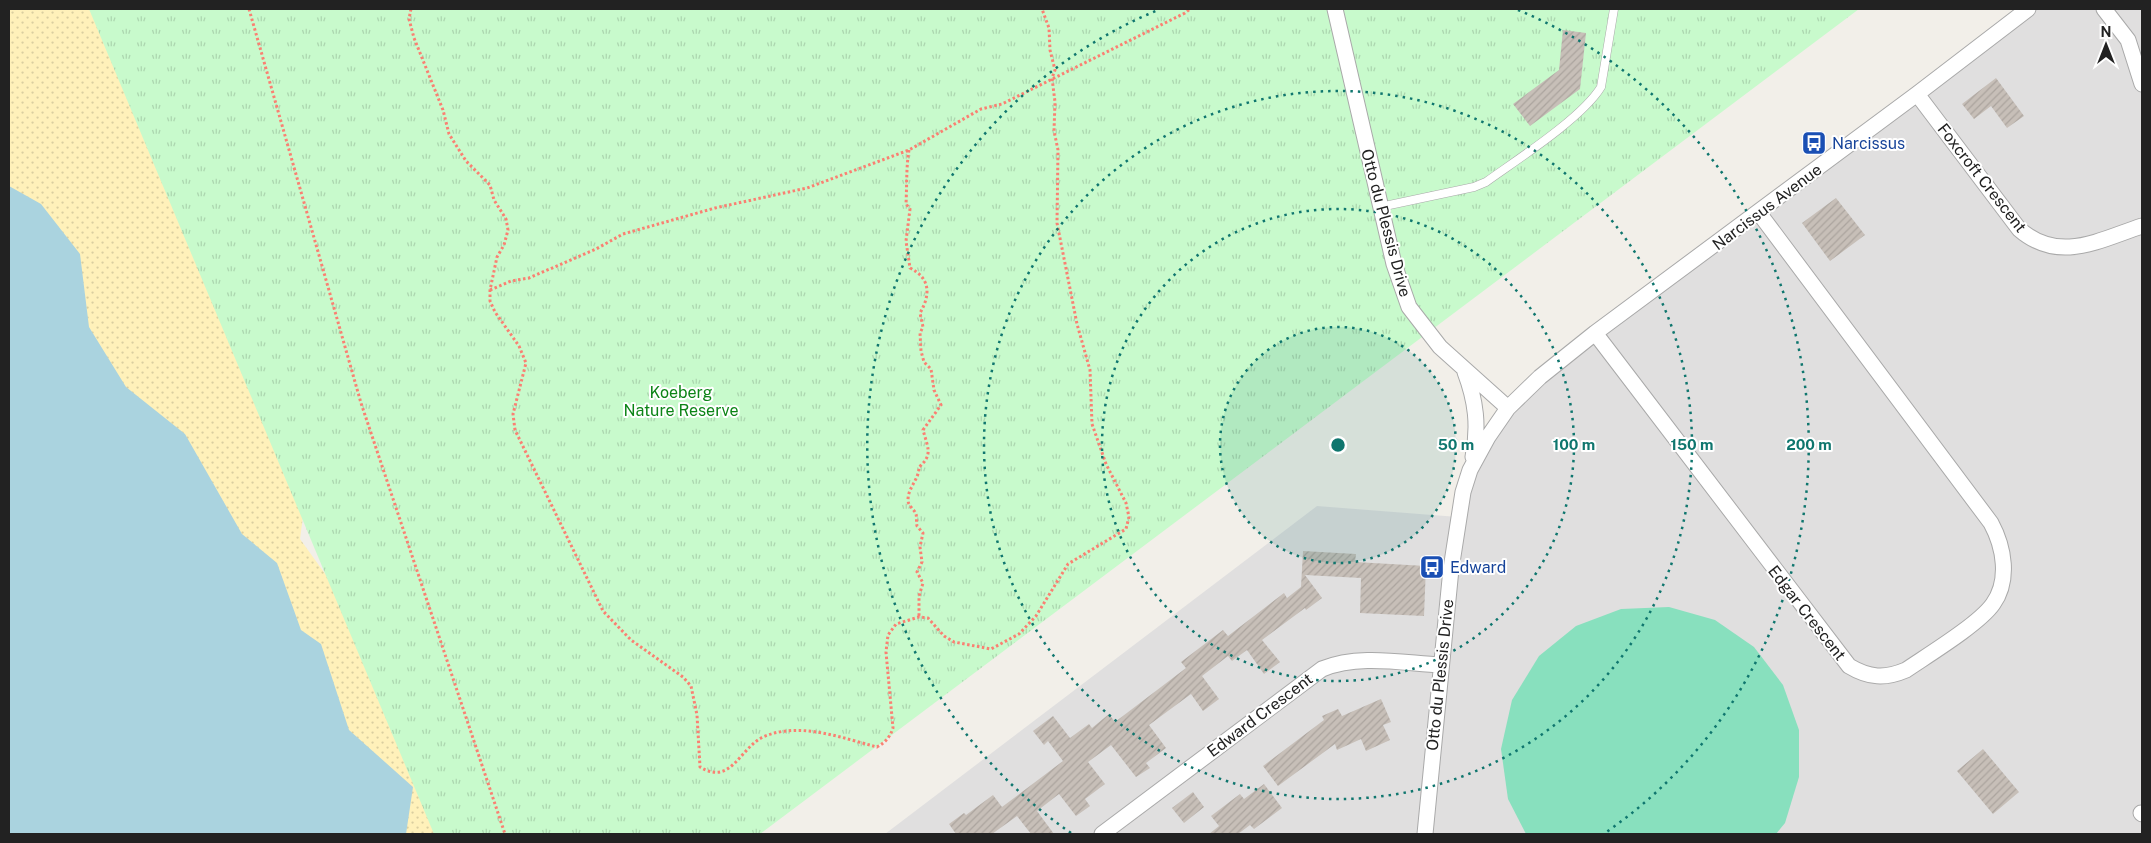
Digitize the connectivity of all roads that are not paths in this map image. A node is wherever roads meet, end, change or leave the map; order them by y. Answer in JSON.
{"nodes":[{"id":1,"x":1335,"y":9,"type":"edge"},
{"id":2,"x":1614,"y":9,"type":"edge"},
{"id":3,"x":2028,"y":9,"type":"edge"},
{"id":4,"x":2104,"y":9,"type":"edge"},
{"id":5,"x":2142,"y":84,"type":"edge"},
{"id":6,"x":1917,"y":94,"type":"junction"},
{"id":7,"x":1380,"y":207,"type":"junction"},
{"id":8,"x":1759,"y":213,"type":"junction"},
{"id":9,"x":2142,"y":226,"type":"edge"},
{"id":10,"x":1595,"y":333,"type":"junction"},
{"id":11,"x":1465,"y":371,"type":"junction"},
{"id":12,"x":1508,"y":408,"type":"junction"},
{"id":13,"x":1470,"y":470,"type":"junction"},
{"id":14,"x":1441,"y":665,"type":"junction"},
{"id":15,"x":1102,"y":834,"type":"edge"},
{"id":16,"x":1425,"y":834,"type":"edge"}],
"edges":[{"from":1,"to":7,"type":"street","name":"Otto du Plessis Drive"},
{"from":2,"to":7,"type":"lane"},
{"from":3,"to":6,"type":"street","name":"Narcissus Avenue"},
{"from":4,"to":5,"type":"street"},
{"from":6,"to":8,"type":"street","name":"Narcissus Avenue"},
{"from":6,"to":9,"type":"street","name":"Foxcroft Crescent"},
{"from":7,"to":11,"type":"street","name":"Otto du Plessis Drive"},
{"from":8,"to":10,"type":"street","name":"Narcissus Avenue"},
{"from":8,"to":10,"type":"street","name":"Edgar Crescent"},
{"from":10,"to":12,"type":"street","name":"Narcissus Avenue"},
{"from":11,"to":12,"type":"street","name":"Otto du Plessis Drive"},
{"from":11,"to":13,"type":"street"},
{"from":12,"to":13,"type":"street","name":"Otto du Plessis Drive"},
{"from":13,"to":14,"type":"street","name":"Otto du Plessis Drive"},
{"from":14,"to":15,"type":"street","name":"Edward Crescent"},
{"from":14,"to":16,"type":"street","name":"Otto du Plessis Drive"}]}
